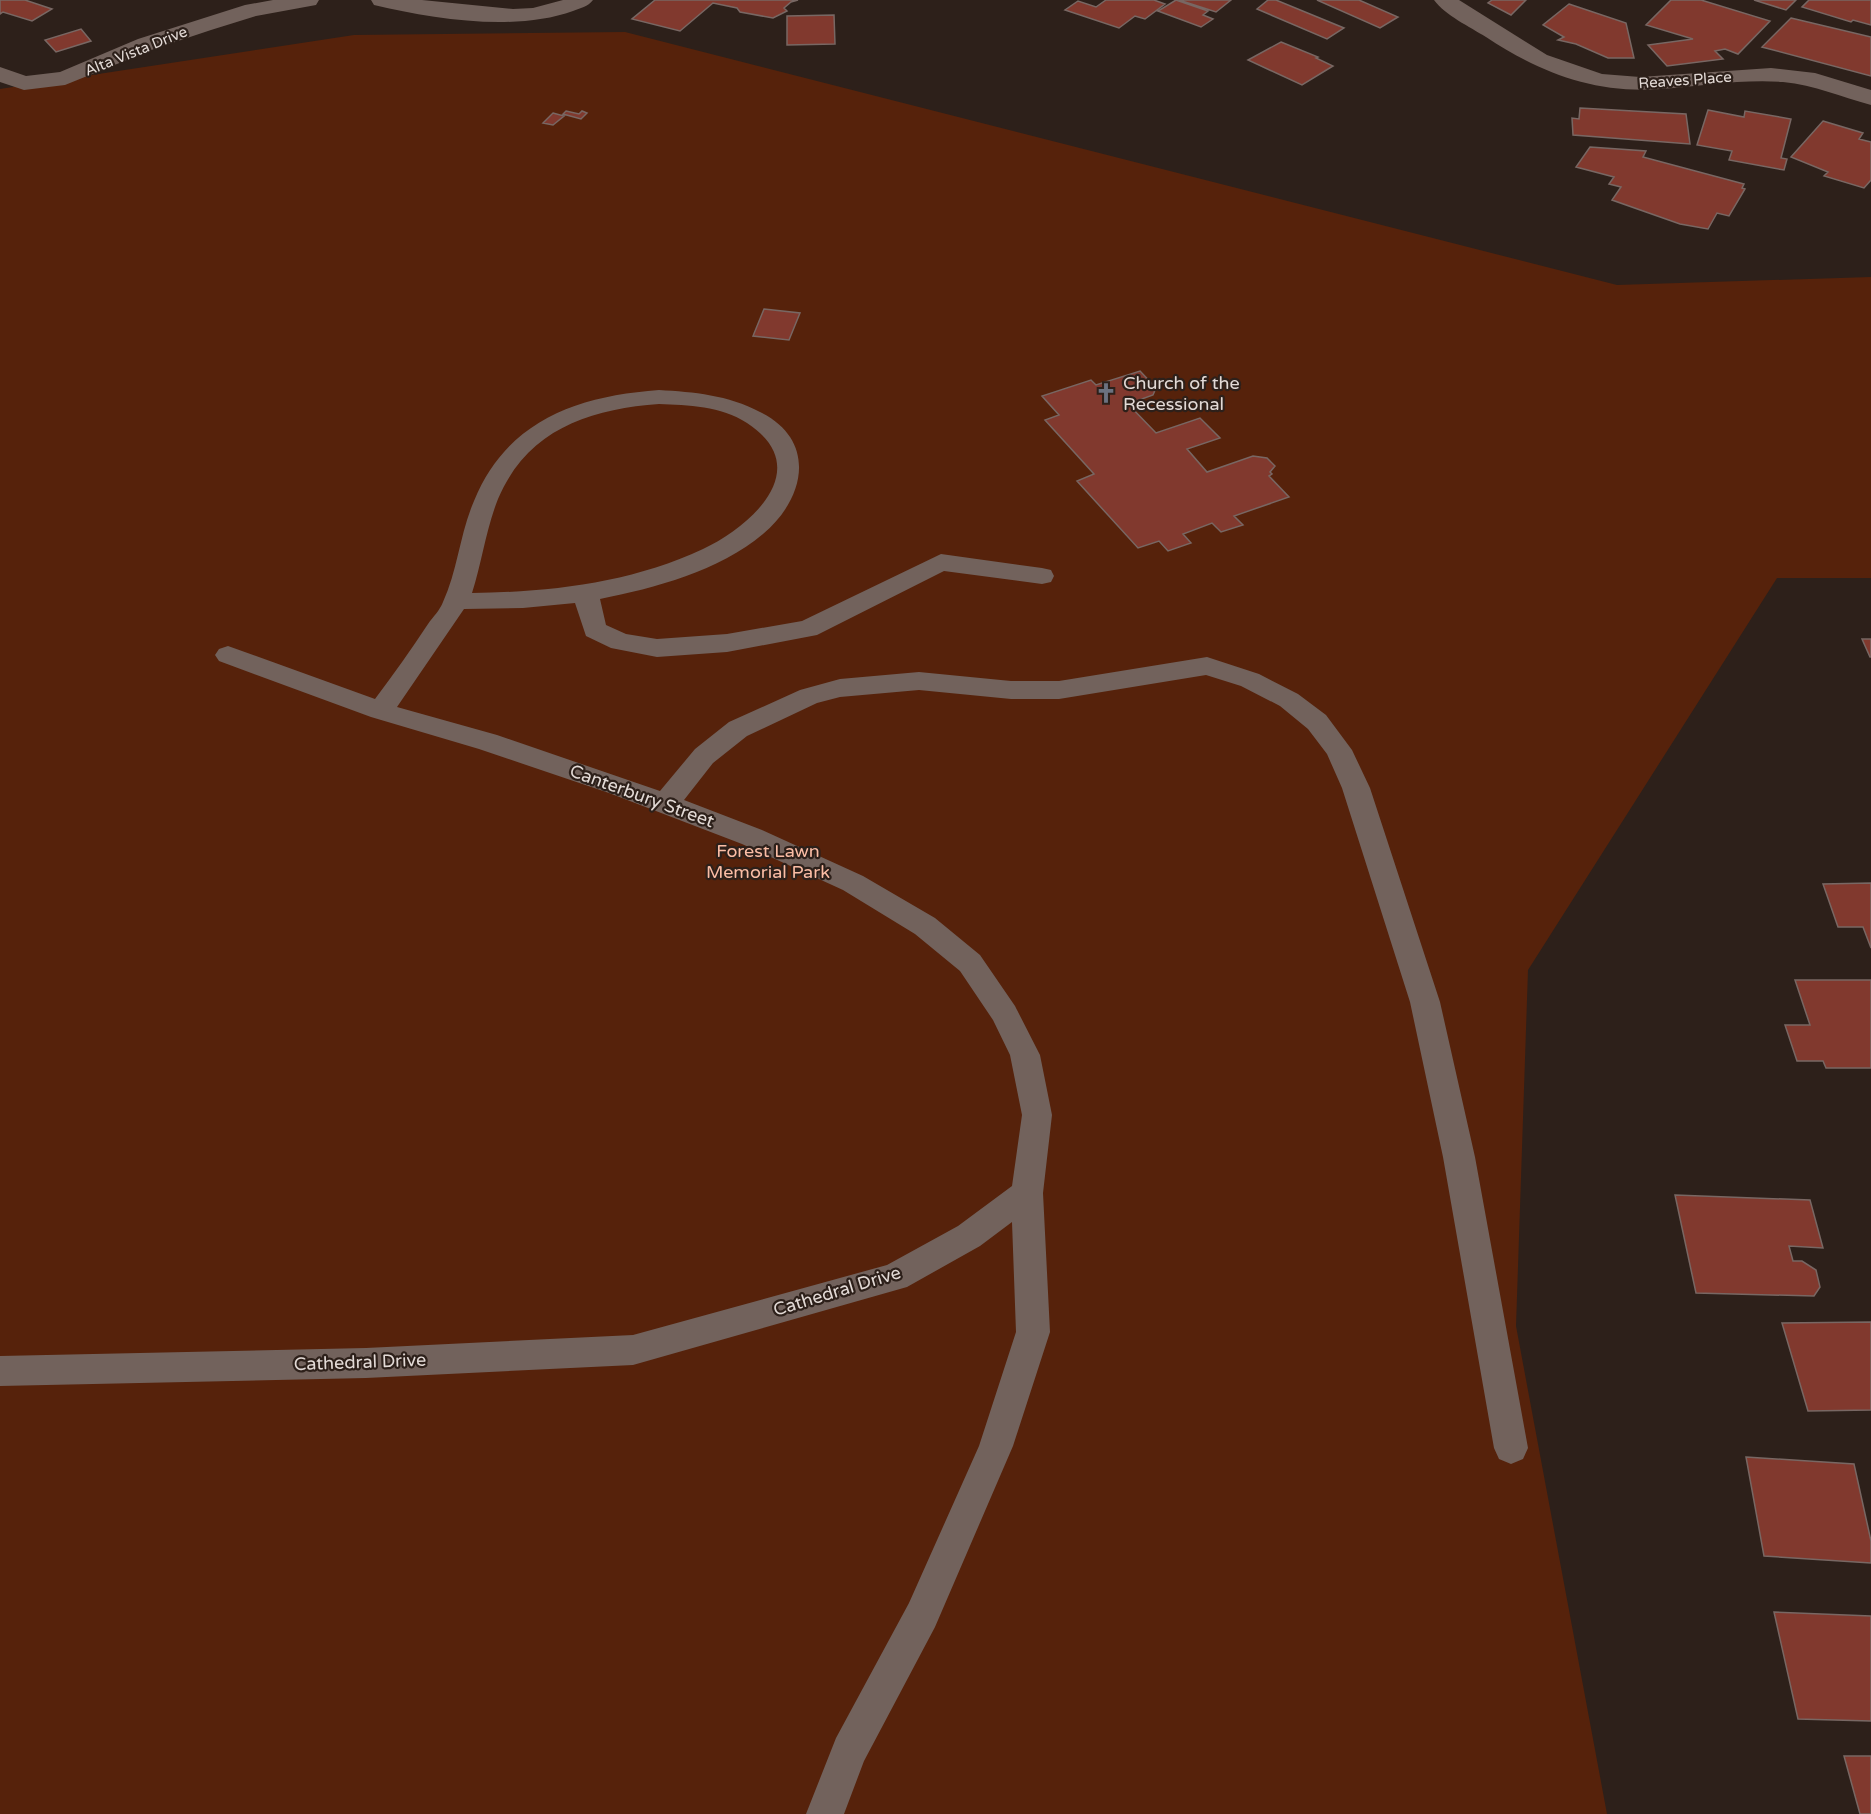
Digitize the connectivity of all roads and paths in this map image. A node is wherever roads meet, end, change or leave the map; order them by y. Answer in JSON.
{"nodes":[{"id":1,"x":308,"y":0,"type":"edge"},
{"id":2,"x":382,"y":0,"type":"edge"},
{"id":3,"x":582,"y":0,"type":"edge"},
{"id":4,"x":1445,"y":0,"type":"edge"},
{"id":5,"x":0,"y":74,"type":"edge"},
{"id":6,"x":1871,"y":98,"type":"edge"},
{"id":7,"x":1042,"y":576,"type":"dead end"},
{"id":8,"x":586,"y":595,"type":"junction"},
{"id":9,"x":457,"y":601,"type":"junction"},
{"id":10,"x":228,"y":656,"type":"dead end"},
{"id":11,"x":380,"y":711,"type":"junction"},
{"id":12,"x":666,"y":804,"type":"junction"},
{"id":13,"x":1027,"y":1193,"type":"junction"},
{"id":14,"x":0,"y":1371,"type":"edge"},
{"id":15,"x":1511,"y":1448,"type":"dead end"},
{"id":16,"x":825,"y":1814,"type":"edge"}],
"edges":[{"from":1,"to":5,"type":"street","name":"Alta Vista Drive"},
{"from":2,"to":3,"type":"street"},
{"from":4,"to":6,"type":"street","name":"Reaves Place"},
{"from":7,"to":8,"type":"lane"},
{"from":8,"to":9,"type":"lane"},
{"from":8,"to":9,"type":"lane"},
{"from":9,"to":11,"type":"lane"},
{"from":10,"to":11,"type":"lane","name":"Canterbury Street"},
{"from":11,"to":12,"type":"lane","name":"Canterbury Street"},
{"from":12,"to":13,"type":"lane","name":"Canterbury Street"},
{"from":12,"to":15,"type":"lane"},
{"from":13,"to":14,"type":"lane","name":"Cathedral Drive"},
{"from":13,"to":16,"type":"lane"}]}
